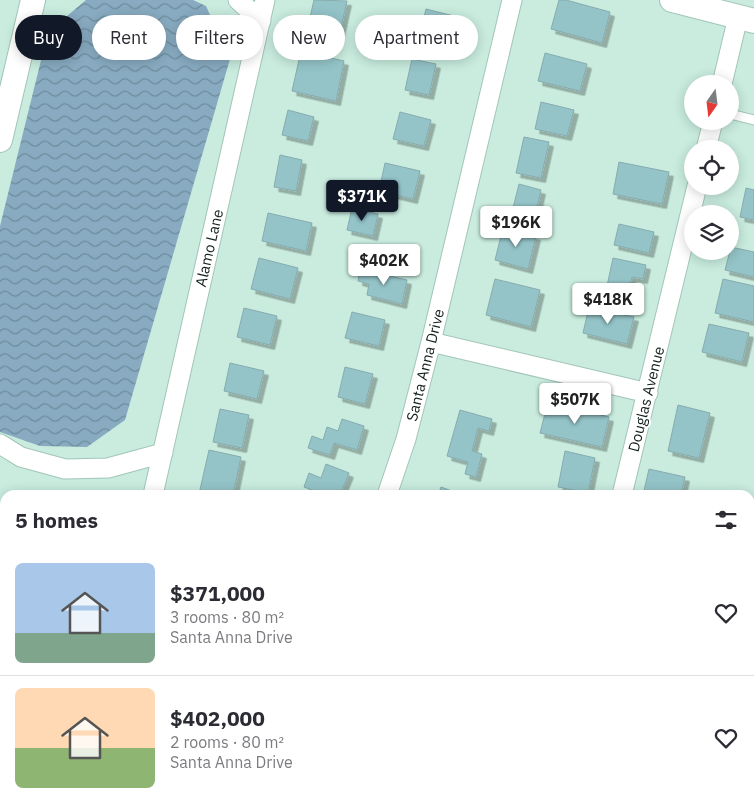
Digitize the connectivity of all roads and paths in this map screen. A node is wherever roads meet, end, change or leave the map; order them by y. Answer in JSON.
{"nodes":[{"id":1,"x":33,"y":0,"type":"edge"},
{"id":2,"x":238,"y":0,"type":"edge"},
{"id":3,"x":265,"y":0,"type":"edge"},
{"id":4,"x":512,"y":0,"type":"edge"},
{"id":5,"x":672,"y":0,"type":"edge"},
{"id":6,"x":254,"y":15,"type":"edge"},
{"id":7,"x":261,"y":15,"type":"edge"},
{"id":8,"x":742,"y":15,"type":"edge"},
{"id":9,"x":251,"y":60,"type":"edge"},
{"id":10,"x":725,"y":75,"type":"edge"},
{"id":11,"x":739,"y":116,"type":"edge"},
{"id":12,"x":754,"y":120,"type":"edge"},
{"id":13,"x":0,"y":140,"type":"edge"},
{"id":14,"x":695,"y":195,"type":"edge"},
{"id":15,"x":431,"y":342,"type":"junction"},
{"id":16,"x":648,"y":393,"type":"junction"},
{"id":17,"x":0,"y":444,"type":"edge"},
{"id":18,"x":163,"y":453,"type":"junction"},
{"id":19,"x":154,"y":490,"type":"edge"},
{"id":20,"x":389,"y":490,"type":"edge"},
{"id":21,"x":623,"y":490,"type":"edge"}],
"edges":[{"from":1,"to":13,"type":"street"},
{"from":2,"to":6,"type":"street"},
{"from":3,"to":7,"type":"street","name":"Alamo Lane"},
{"from":4,"to":15,"type":"street","name":"Santa Anna Drive"},
{"from":5,"to":8,"type":"street"},
{"from":8,"to":10,"type":"street"},
{"from":9,"to":18,"type":"street","name":"Alamo Lane"},
{"from":11,"to":12,"type":"lane"},
{"from":14,"to":16,"type":"street","name":"Douglas Avenue"},
{"from":15,"to":16,"type":"street"},
{"from":15,"to":20,"type":"street","name":"Santa Anna Drive"},
{"from":16,"to":21,"type":"street","name":"Douglas Avenue"},
{"from":17,"to":18,"type":"street"},
{"from":18,"to":19,"type":"street","name":"Alamo Lane"}]}
